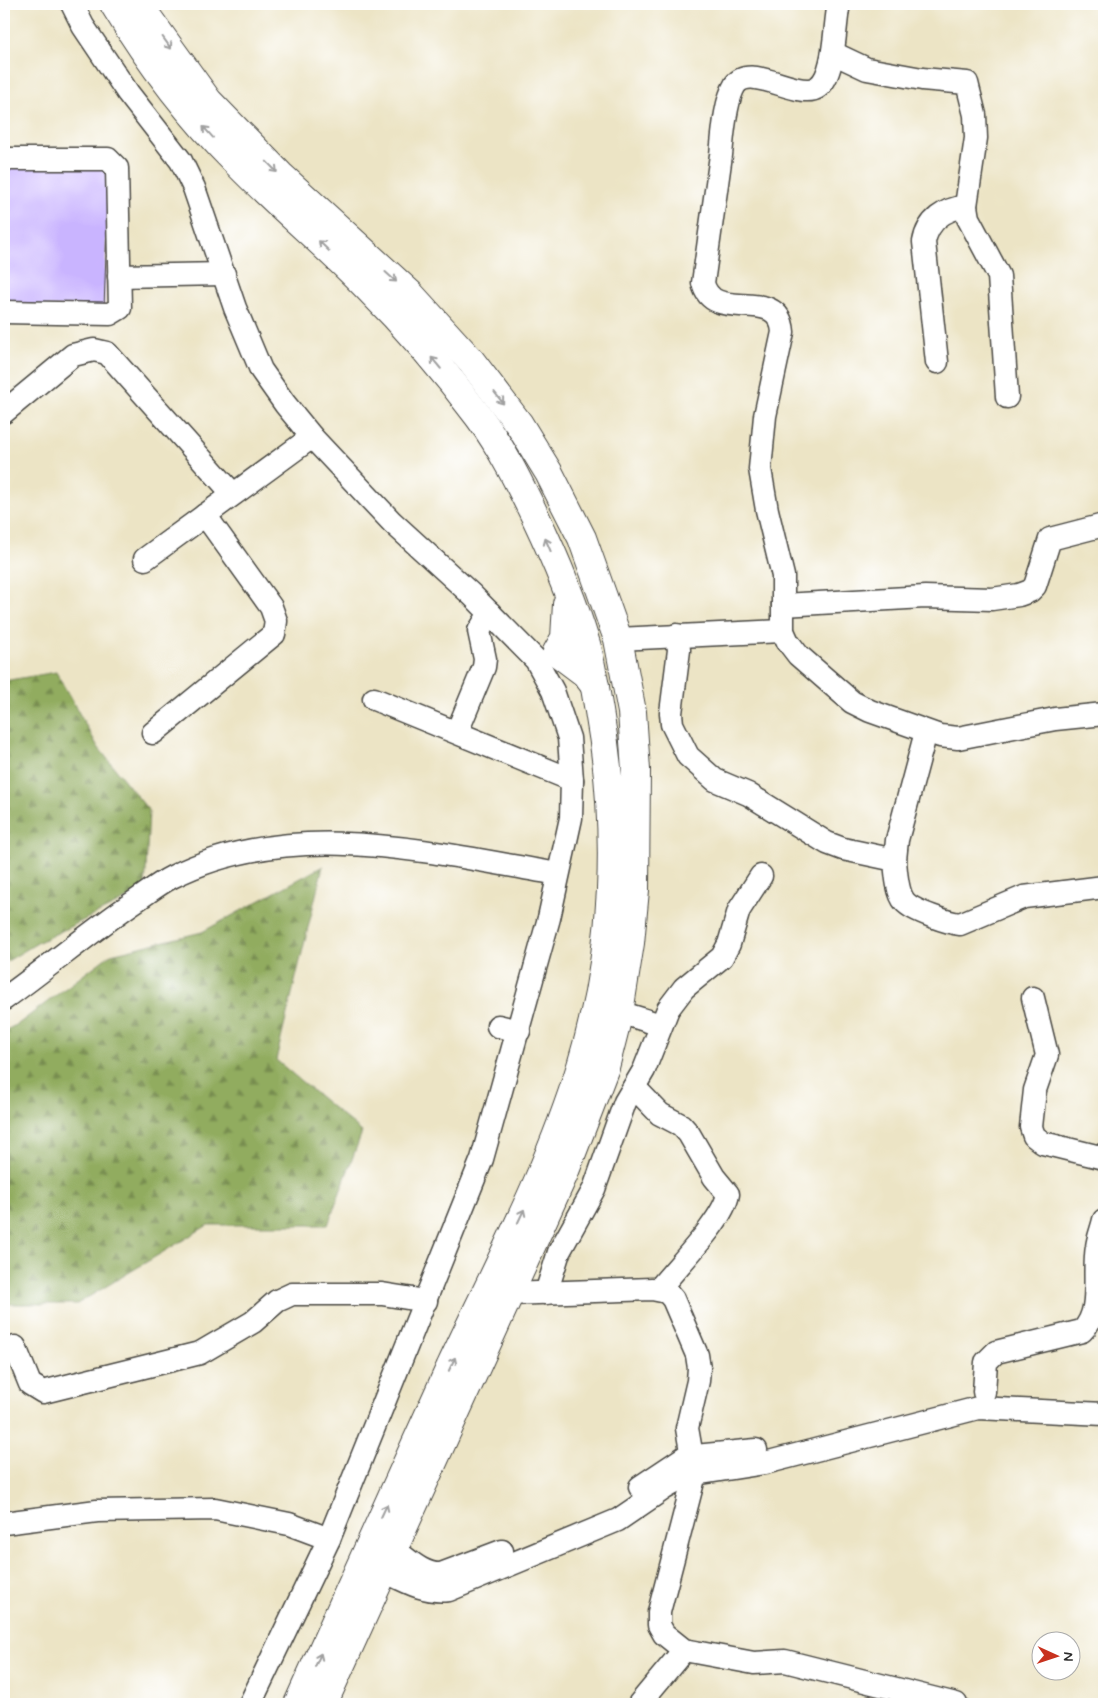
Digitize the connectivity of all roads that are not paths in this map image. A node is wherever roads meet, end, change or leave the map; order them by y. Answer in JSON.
{"nodes":[{"id":1,"x":72,"y":4,"type":"edge"},
{"id":2,"x":114,"y":4,"type":"edge"},
{"id":3,"x":138,"y":4,"type":"edge"},
{"id":4,"x":839,"y":4,"type":"edge"},
{"id":5,"x":833,"y":52,"type":"junction"},
{"id":6,"x":4,"y":159,"type":"edge"},
{"id":7,"x":966,"y":206,"type":"junction"},
{"id":8,"x":224,"y":274,"type":"junction"},
{"id":9,"x":119,"y":276,"type":"junction"},
{"id":10,"x":4,"y":312,"type":"edge"},
{"id":11,"x":937,"y":362,"type":"dead end"},
{"id":12,"x":1007,"y":396,"type":"dead end"},
{"id":13,"x":4,"y":412,"type":"edge"},
{"id":14,"x":312,"y":436,"type":"junction"},
{"id":15,"x":233,"y":494,"type":"junction"},
{"id":16,"x":205,"y":515,"type":"junction"},
{"id":17,"x":1104,"y":525,"type":"edge"},
{"id":18,"x":145,"y":559,"type":"dead end"},
{"id":19,"x":594,"y":569,"type":"junction"},
{"id":20,"x":567,"y":590,"type":"junction"},
{"id":21,"x":783,"y":605,"type":"junction"},
{"id":22,"x":490,"y":614,"type":"junction"},
{"id":23,"x":783,"y":631,"type":"junction"},
{"id":24,"x":668,"y":635,"type":"junction"},
{"id":25,"x":618,"y":639,"type":"junction"},
{"id":26,"x":585,"y":642,"type":"junction"},
{"id":27,"x":547,"y":656,"type":"junction"},
{"id":28,"x":595,"y":686,"type":"junction"},
{"id":29,"x":374,"y":699,"type":"dead end"},
{"id":30,"x":1104,"y":714,"type":"edge"},
{"id":31,"x":457,"y":732,"type":"junction"},
{"id":32,"x":926,"y":732,"type":"junction"},
{"id":33,"x":153,"y":733,"type":"dead end"},
{"id":34,"x":572,"y":780,"type":"junction"},
{"id":35,"x":894,"y":860,"type":"junction"},
{"id":36,"x":558,"y":874,"type":"junction"},
{"id":37,"x":761,"y":876,"type":"dead end"},
{"id":38,"x":1104,"y":887,"type":"edge"},
{"id":39,"x":1032,"y":998,"type":"dead end"},
{"id":40,"x":4,"y":999,"type":"edge"},
{"id":41,"x":619,"y":1012,"type":"junction"},
{"id":42,"x":661,"y":1025,"type":"junction"},
{"id":43,"x":634,"y":1087,"type":"junction"},
{"id":44,"x":1104,"y":1158,"type":"edge"},
{"id":45,"x":1104,"y":1220,"type":"edge"},
{"id":46,"x":659,"y":1289,"type":"junction"},
{"id":47,"x":546,"y":1293,"type":"junction"},
{"id":48,"x":508,"y":1294,"type":"junction"},
{"id":49,"x":426,"y":1301,"type":"junction"},
{"id":50,"x":15,"y":1346,"type":"dead end"},
{"id":51,"x":984,"y":1392,"type":"junction"},
{"id":52,"x":1104,"y":1399,"type":"edge"},
{"id":53,"x":1104,"y":1414,"type":"edge"},
{"id":54,"x":694,"y":1465,"type":"junction"},
{"id":55,"x":4,"y":1523,"type":"edge"},
{"id":56,"x":329,"y":1539,"type":"junction"},
{"id":57,"x":387,"y":1559,"type":"junction"},
{"id":58,"x":684,"y":1650,"type":"junction"},
{"id":59,"x":895,"y":1697,"type":"edge"},
{"id":60,"x":250,"y":1704,"type":"edge"},
{"id":61,"x":298,"y":1704,"type":"edge"},
{"id":62,"x":323,"y":1704,"type":"edge"},
{"id":63,"x":639,"y":1704,"type":"edge"},
{"id":64,"x":956,"y":1704,"type":"edge"}],
"edges":[{"from":1,"to":8,"type":"street"},
{"from":20,"to":2,"type":"main road","one_way":true},
{"from":3,"to":19,"type":"main road","one_way":true},
{"from":4,"to":5,"type":"street"},
{"from":5,"to":7,"type":"street"},
{"from":5,"to":21,"type":"street"},
{"from":6,"to":9,"type":"street"},
{"from":7,"to":11,"type":"street"},
{"from":7,"to":12,"type":"street"},
{"from":8,"to":9,"type":"street"},
{"from":8,"to":14,"type":"street"},
{"from":9,"to":10,"type":"street"},
{"from":13,"to":15,"type":"street"},
{"from":14,"to":15,"type":"street"},
{"from":14,"to":22,"type":"street"},
{"from":15,"to":16,"type":"street"},
{"from":16,"to":18,"type":"street"},
{"from":16,"to":33,"type":"street"},
{"from":17,"to":21,"type":"street"},
{"from":19,"to":25,"type":"main road"},
{"from":19,"to":26,"type":"main road"},
{"from":20,"to":26,"type":"main road"},
{"from":20,"to":27,"type":"main road"},
{"from":21,"to":23,"type":"street"},
{"from":22,"to":27,"type":"street"},
{"from":22,"to":31,"type":"street"},
{"from":23,"to":24,"type":"street"},
{"from":23,"to":32,"type":"street"},
{"from":24,"to":25,"type":"street"},
{"from":24,"to":35,"type":"street"},
{"from":25,"to":41,"type":"main road"},
{"from":26,"to":27,"type":"street"},
{"from":26,"to":28,"type":"main road"},
{"from":27,"to":28,"type":"main road"},
{"from":27,"to":34,"type":"street"},
{"from":61,"to":28,"type":"main road","one_way":true},
{"from":29,"to":31,"type":"street"},
{"from":30,"to":32,"type":"street"},
{"from":31,"to":34,"type":"street"},
{"from":32,"to":35,"type":"street"},
{"from":34,"to":36,"type":"street"},
{"from":35,"to":38,"type":"street"},
{"from":36,"to":40,"type":"street"},
{"from":36,"to":49,"type":"street"},
{"from":37,"to":42,"type":"street"},
{"from":39,"to":44,"type":"street"},
{"from":41,"to":42,"type":"street"},
{"from":41,"to":48,"type":"main road"},
{"from":42,"to":43,"type":"street"},
{"from":43,"to":46,"type":"street"},
{"from":43,"to":47,"type":"street"},
{"from":45,"to":51,"type":"street"},
{"from":46,"to":47,"type":"street"},
{"from":46,"to":54,"type":"street"},
{"from":47,"to":48,"type":"street"},
{"from":48,"to":57,"type":"main road"},
{"from":49,"to":50,"type":"street"},
{"from":49,"to":56,"type":"street"},
{"from":51,"to":52,"type":"street"},
{"from":51,"to":54,"type":"street"},
{"from":53,"to":54,"type":"street"},
{"from":54,"to":57,"type":"street"},
{"from":54,"to":58,"type":"street"},
{"from":55,"to":56,"type":"street"},
{"from":56,"to":60,"type":"street"},
{"from":57,"to":62,"type":"main road"},
{"from":58,"to":59,"type":"street"},
{"from":58,"to":63,"type":"street"},
{"from":59,"to":64,"type":"street"}]}
